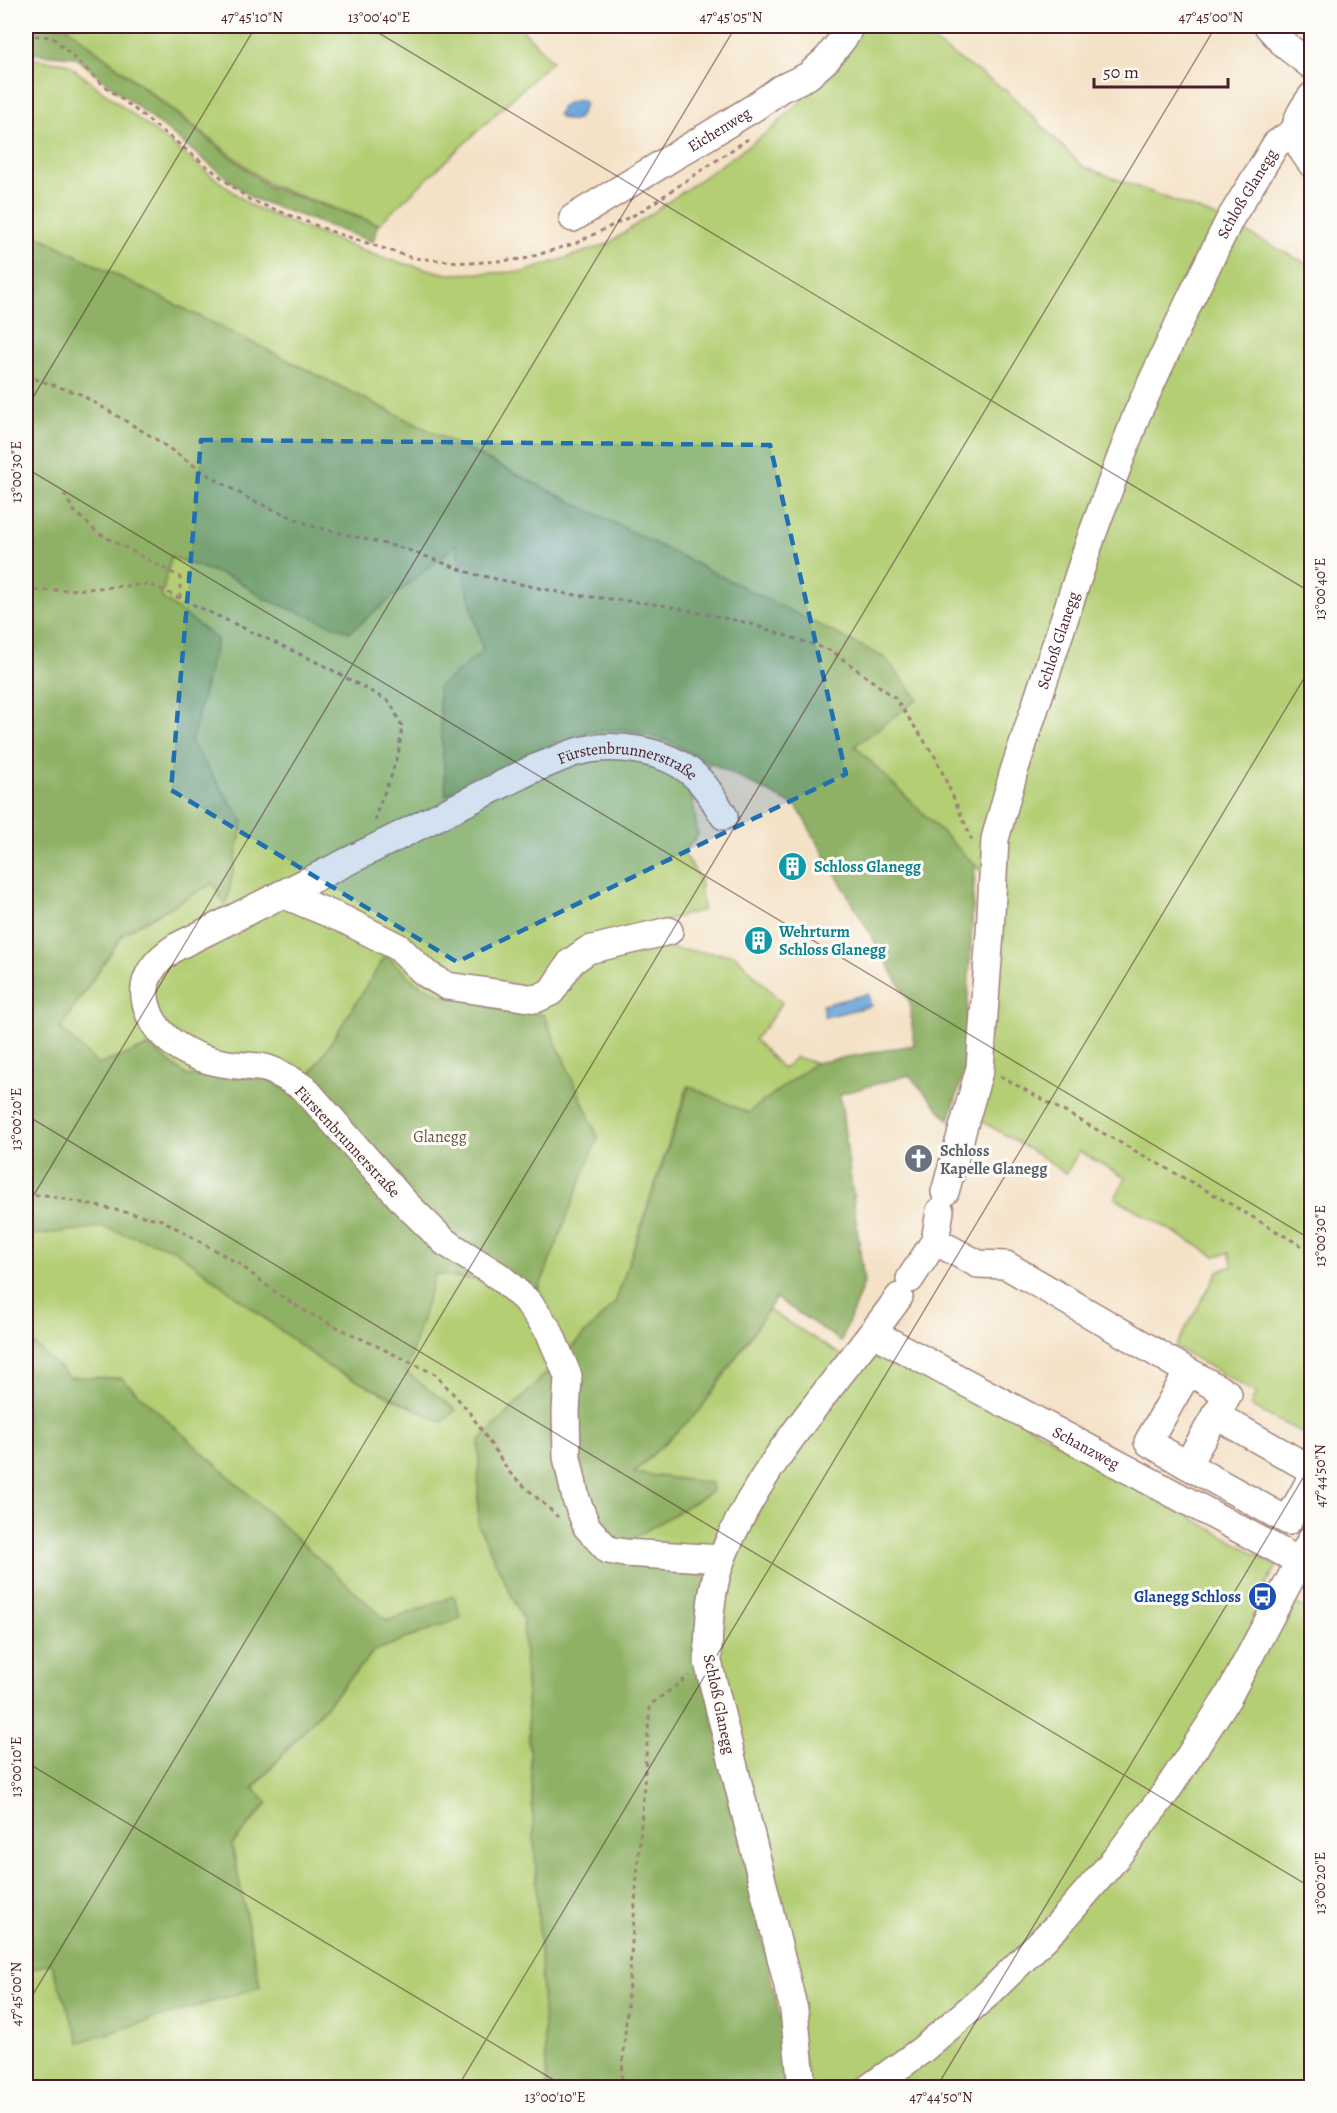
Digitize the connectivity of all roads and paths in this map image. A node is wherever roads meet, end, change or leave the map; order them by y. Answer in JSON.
{"nodes":[{"id":1,"x":850,"y":26,"type":"edge"},
{"id":2,"x":1268,"y":26,"type":"edge"},
{"id":3,"x":26,"y":35,"type":"edge"},
{"id":4,"x":1311,"y":66,"type":"edge"},
{"id":5,"x":1311,"y":96,"type":"edge"},
{"id":6,"x":1294,"y":131,"type":"junction"},
{"id":7,"x":756,"y":134,"type":"dead end"},
{"id":8,"x":1311,"y":164,"type":"edge"},
{"id":9,"x":573,"y":218,"type":"dead end"},
{"id":10,"x":26,"y":376,"type":"edge"},
{"id":11,"x":64,"y":494,"type":"dead end"},
{"id":12,"x":26,"y":591,"type":"edge"},
{"id":13,"x":180,"y":599,"type":"junction"},
{"id":14,"x":724,"y":816,"type":"dead end"},
{"id":15,"x":974,"y":845,"type":"dead end"},
{"id":16,"x":369,"y":850,"type":"junction"},
{"id":17,"x":282,"y":894,"type":"junction"},
{"id":18,"x":669,"y":931,"type":"dead end"},
{"id":19,"x":980,"y":1068,"type":"junction"},
{"id":20,"x":26,"y":1196,"type":"edge"},
{"id":21,"x":935,"y":1241,"type":"junction"},
{"id":22,"x":1311,"y":1252,"type":"edge"},
{"id":23,"x":873,"y":1333,"type":"junction"},
{"id":24,"x":1174,"y":1363,"type":"junction"},
{"id":25,"x":1215,"y":1415,"type":"junction"},
{"id":26,"x":1175,"y":1467,"type":"junction"},
{"id":27,"x":1311,"y":1470,"type":"edge"},
{"id":28,"x":1311,"y":1477,"type":"edge"},
{"id":29,"x":562,"y":1520,"type":"dead end"},
{"id":30,"x":1305,"y":1550,"type":"edge"},
{"id":31,"x":722,"y":1560,"type":"junction"},
{"id":32,"x":708,"y":1662,"type":"junction"},
{"id":33,"x":621,"y":2088,"type":"edge"},
{"id":34,"x":802,"y":2088,"type":"edge"},
{"id":35,"x":868,"y":2088,"type":"edge"}],
"edges":[{"from":1,"to":9,"type":"street","name":"Eichenweg"},
{"from":2,"to":4,"type":"street"},
{"from":3,"to":7,"type":"path"},
{"from":5,"to":6,"type":"street"},
{"from":6,"to":8,"type":"street"},
{"from":6,"to":19,"type":"street","name":"Schloß Glanegg"},
{"from":10,"to":15,"type":"path"},
{"from":11,"to":13,"type":"path"},
{"from":12,"to":13,"type":"path"},
{"from":13,"to":16,"type":"path"},
{"from":14,"to":16,"type":"street","name":"Fürstenbrunnerstraße"},
{"from":16,"to":17,"type":"street","name":"Fürstenbrunnerstraße"},
{"from":17,"to":18,"type":"street"},
{"from":17,"to":31,"type":"street","name":"Fürstenbrunnerstraße"},
{"from":19,"to":21,"type":"street","name":"Schloß Glanegg"},
{"from":19,"to":22,"type":"path"},
{"from":20,"to":29,"type":"path"},
{"from":21,"to":23,"type":"street","name":"Schloß Glanegg"},
{"from":21,"to":24,"type":"street"},
{"from":23,"to":30,"type":"street","name":"Schanzweg"},
{"from":23,"to":31,"type":"street","name":"Schloß Glanegg"},
{"from":24,"to":25,"type":"street"},
{"from":24,"to":26,"type":"street"},
{"from":25,"to":26,"type":"street"},
{"from":25,"to":27,"type":"street"},
{"from":26,"to":28,"type":"street"},
{"from":30,"to":35,"type":"street"},
{"from":31,"to":32,"type":"street","name":"Schloß Glanegg"},
{"from":32,"to":33,"type":"path"},
{"from":32,"to":34,"type":"street","name":"Schloß Glanegg"}]}
